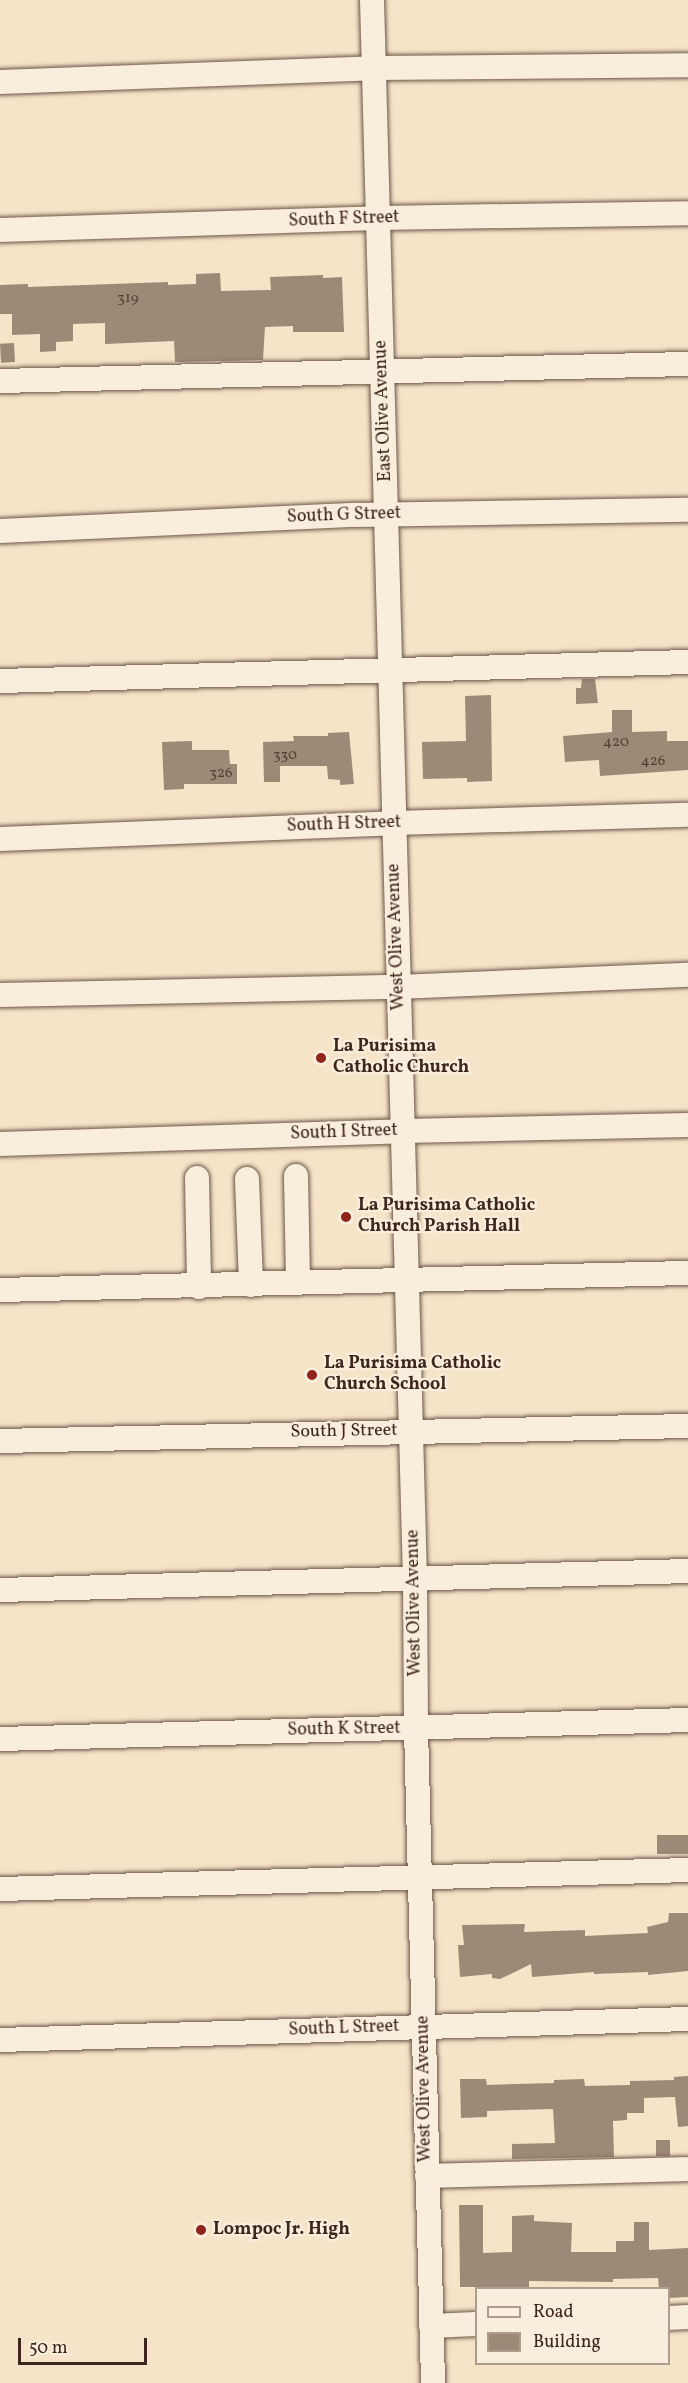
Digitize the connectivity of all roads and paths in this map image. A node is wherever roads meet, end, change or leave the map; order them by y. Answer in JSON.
{"nodes":[{"id":1,"x":372,"y":0,"type":"edge"},
{"id":2,"x":688,"y":65,"type":"edge"},
{"id":3,"x":374,"y":68,"type":"junction"},
{"id":4,"x":0,"y":82,"type":"edge"},
{"id":5,"x":688,"y":213,"type":"edge"},
{"id":6,"x":378,"y":219,"type":"junction"},
{"id":7,"x":0,"y":230,"type":"edge"},
{"id":8,"x":688,"y":364,"type":"edge"},
{"id":9,"x":382,"y":372,"type":"junction"},
{"id":10,"x":0,"y":381,"type":"edge"},
{"id":11,"x":688,"y":510,"type":"edge"},
{"id":12,"x":387,"y":514,"type":"junction"},
{"id":13,"x":0,"y":531,"type":"edge"},
{"id":14,"x":688,"y":662,"type":"edge"},
{"id":15,"x":390,"y":668,"type":"junction"},
{"id":16,"x":0,"y":681,"type":"edge"},
{"id":17,"x":688,"y":815,"type":"edge"},
{"id":18,"x":394,"y":823,"type":"junction"},
{"id":19,"x":0,"y":839,"type":"edge"},
{"id":20,"x":688,"y":975,"type":"edge"},
{"id":21,"x":399,"y":987,"type":"junction"},
{"id":22,"x":0,"y":995,"type":"edge"},
{"id":23,"x":688,"y":1125,"type":"edge"},
{"id":24,"x":403,"y":1131,"type":"junction"},
{"id":25,"x":0,"y":1144,"type":"edge"},
{"id":26,"x":296,"y":1176,"type":"dead end"},
{"id":27,"x":197,"y":1178,"type":"dead end"},
{"id":28,"x":247,"y":1179,"type":"dead end"},
{"id":29,"x":688,"y":1273,"type":"edge"},
{"id":30,"x":406,"y":1280,"type":"junction"},
{"id":31,"x":298,"y":1282,"type":"junction"},
{"id":32,"x":251,"y":1285,"type":"junction"},
{"id":33,"x":199,"y":1287,"type":"junction"},
{"id":34,"x":0,"y":1290,"type":"edge"},
{"id":35,"x":688,"y":1426,"type":"edge"},
{"id":36,"x":409,"y":1431,"type":"junction"},
{"id":37,"x":0,"y":1441,"type":"edge"},
{"id":38,"x":688,"y":1571,"type":"edge"},
{"id":39,"x":416,"y":1579,"type":"junction"},
{"id":40,"x":0,"y":1590,"type":"edge"},
{"id":41,"x":688,"y":1720,"type":"edge"},
{"id":42,"x":416,"y":1728,"type":"junction"},
{"id":43,"x":0,"y":1739,"type":"edge"},
{"id":44,"x":688,"y":1870,"type":"edge"},
{"id":45,"x":420,"y":1878,"type":"junction"},
{"id":46,"x":0,"y":1889,"type":"edge"},
{"id":47,"x":688,"y":2019,"type":"edge"},
{"id":48,"x":424,"y":2026,"type":"junction"},
{"id":49,"x":0,"y":2040,"type":"edge"},
{"id":50,"x":688,"y":2169,"type":"edge"},
{"id":51,"x":428,"y":2176,"type":"junction"},
{"id":52,"x":688,"y":2317,"type":"edge"},
{"id":53,"x":670,"y":2318,"type":"edge"},
{"id":54,"x":475,"y":2324,"type":"edge"},
{"id":55,"x":431,"y":2326,"type":"junction"},
{"id":56,"x":433,"y":2383,"type":"edge"}],
"edges":[{"from":1,"to":3,"type":"street","name":"East Olive Avenue"},
{"from":2,"to":3,"type":"street"},
{"from":3,"to":4,"type":"street"},
{"from":3,"to":6,"type":"street","name":"East Olive Avenue"},
{"from":5,"to":6,"type":"street","name":"South F Street"},
{"from":6,"to":7,"type":"street","name":"South F Street"},
{"from":6,"to":9,"type":"street","name":"East Olive Avenue"},
{"from":8,"to":9,"type":"street"},
{"from":9,"to":10,"type":"street"},
{"from":9,"to":12,"type":"street","name":"East Olive Avenue"},
{"from":11,"to":12,"type":"street","name":"South G Street"},
{"from":12,"to":13,"type":"street","name":"South G Street"},
{"from":12,"to":15,"type":"street","name":"East Olive Avenue"},
{"from":14,"to":15,"type":"street"},
{"from":15,"to":16,"type":"street"},
{"from":15,"to":18,"type":"street","name":"East Olive Avenue"},
{"from":17,"to":18,"type":"street","name":"South H Street"},
{"from":18,"to":19,"type":"street","name":"South H Street"},
{"from":18,"to":21,"type":"street","name":"West Olive Avenue"},
{"from":20,"to":21,"type":"street"},
{"from":21,"to":22,"type":"street"},
{"from":21,"to":24,"type":"street","name":"West Olive Avenue"},
{"from":23,"to":24,"type":"street","name":"South I Street"},
{"from":24,"to":25,"type":"street","name":"South I Street"},
{"from":24,"to":30,"type":"street","name":"West Olive Avenue"},
{"from":26,"to":31,"type":"street"},
{"from":27,"to":33,"type":"street"},
{"from":28,"to":32,"type":"street"},
{"from":29,"to":30,"type":"street"},
{"from":30,"to":31,"type":"street"},
{"from":30,"to":36,"type":"street","name":"West Olive Avenue"},
{"from":31,"to":32,"type":"street"},
{"from":32,"to":33,"type":"street"},
{"from":33,"to":34,"type":"street"},
{"from":35,"to":36,"type":"street","name":"South J Street"},
{"from":36,"to":37,"type":"street","name":"South J Street"},
{"from":36,"to":39,"type":"street","name":"West Olive Avenue"},
{"from":38,"to":39,"type":"street"},
{"from":39,"to":40,"type":"street"},
{"from":39,"to":42,"type":"street","name":"West Olive Avenue"},
{"from":41,"to":42,"type":"street","name":"South K Street"},
{"from":42,"to":43,"type":"street","name":"South K Street"},
{"from":42,"to":45,"type":"street","name":"West Olive Avenue"},
{"from":44,"to":45,"type":"street"},
{"from":45,"to":46,"type":"street"},
{"from":45,"to":48,"type":"street","name":"West Olive Avenue"},
{"from":47,"to":48,"type":"street","name":"South L Street"},
{"from":48,"to":49,"type":"street","name":"South L Street"},
{"from":48,"to":51,"type":"street","name":"West Olive Avenue"},
{"from":50,"to":51,"type":"street"},
{"from":51,"to":55,"type":"street","name":"West Olive Avenue"},
{"from":52,"to":53,"type":"street"},
{"from":54,"to":55,"type":"street"},
{"from":55,"to":56,"type":"street","name":"West Olive Avenue"}]}
